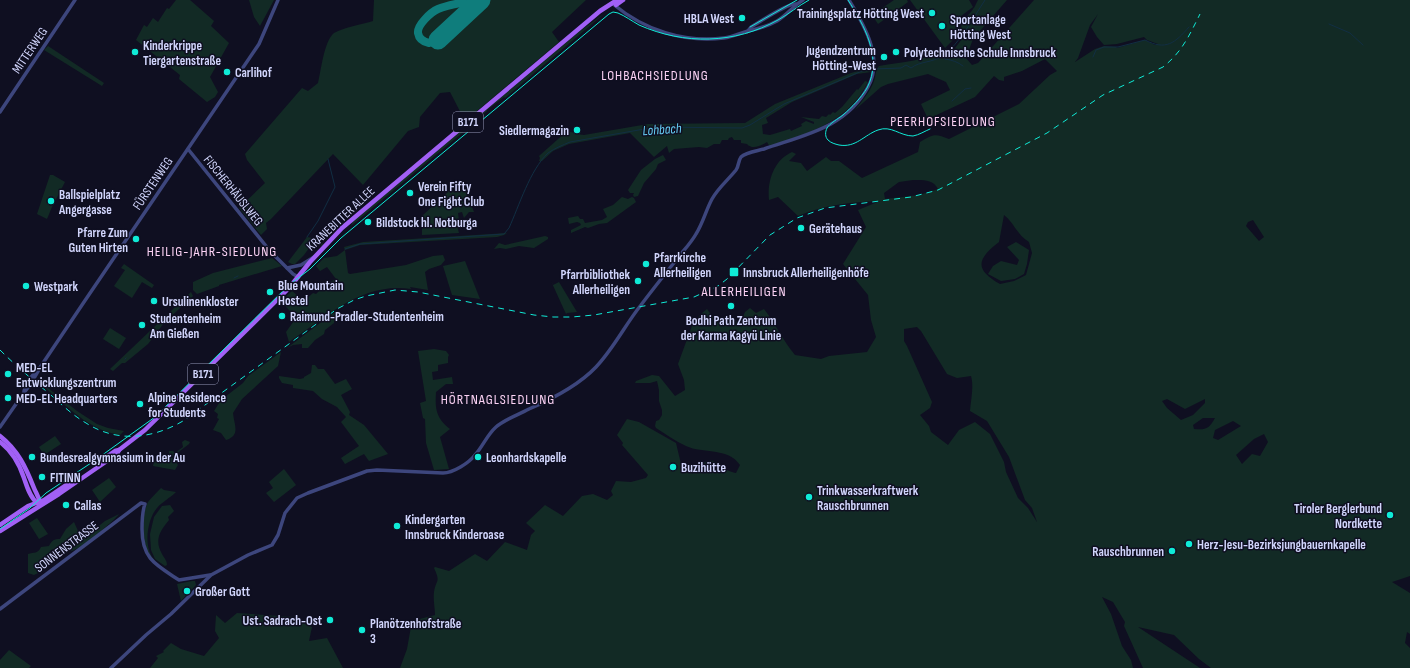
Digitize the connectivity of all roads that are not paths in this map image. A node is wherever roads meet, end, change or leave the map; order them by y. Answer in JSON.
{"nodes":[{"id":1,"x":75,"y":0,"type":"edge"},
{"id":2,"x":278,"y":0,"type":"edge"},
{"id":3,"x":617,"y":0,"type":"edge"},
{"id":4,"x":623,"y":0,"type":"edge"},
{"id":5,"x":803,"y":0,"type":"edge"},
{"id":6,"x":849,"y":0,"type":"edge"},
{"id":7,"x":613,"y":4,"type":"junction"},
{"id":8,"x":796,"y":4,"type":"junction"},
{"id":9,"x":774,"y":14,"type":"junction"},
{"id":10,"x":777,"y":20,"type":"junction"},
{"id":11,"x":747,"y":32,"type":"junction"},
{"id":12,"x":0,"y":112,"type":"edge"},
{"id":13,"x":188,"y":149,"type":"junction"},
{"id":14,"x":314,"y":257,"type":"junction"},
{"id":15,"x":287,"y":268,"type":"junction"},
{"id":16,"x":298,"y":277,"type":"junction"},
{"id":17,"x":0,"y":427,"type":"edge"},
{"id":18,"x":0,"y":436,"type":"edge"},
{"id":19,"x":0,"y":442,"type":"edge"},
{"id":20,"x":119,"y":450,"type":"junction"},
{"id":21,"x":27,"y":487,"type":"junction"},
{"id":22,"x":38,"y":496,"type":"junction"},
{"id":23,"x":49,"y":496,"type":"junction"},
{"id":24,"x":39,"y":504,"type":"junction"},
{"id":25,"x":28,"y":506,"type":"junction"},
{"id":26,"x":0,"y":525,"type":"edge"},
{"id":27,"x":0,"y":532,"type":"edge"},
{"id":28,"x":211,"y":575,"type":"junction"},
{"id":29,"x":0,"y":609,"type":"edge"},
{"id":30,"x":111,"y":668,"type":"edge"}],
"edges":[{"from":1,"to":12,"type":"street","name":"MITTERWEG"},
{"from":2,"to":13,"type":"street","name":"FÜRSTENWEG"},
{"from":3,"to":7,"type":"main road","name":"KRANEBITTER ALLEE","number":"B171"},
{"from":4,"to":7,"type":"main road","name":"KRANEBITTER ALLEE","number":"B171"},
{"from":5,"to":8,"type":"street"},
{"from":6,"to":28,"type":"street"},
{"from":7,"to":11,"type":"street"},
{"from":7,"to":14,"type":"main road","name":"KRANEBITTER ALLEE","number":"B171"},
{"from":8,"to":9,"type":"street"},
{"from":8,"to":10,"type":"street"},
{"from":9,"to":10,"type":"street"},
{"from":9,"to":10,"type":"street"},
{"from":9,"to":11,"type":"street"},
{"from":10,"to":11,"type":"street"},
{"from":13,"to":15,"type":"street","name":"FISCHERHÄUSLWEG"},
{"from":13,"to":17,"type":"street","name":"FÜRSTENWEG"},
{"from":14,"to":15,"type":"street"},
{"from":14,"to":16,"type":"main road","name":"KRANEBITTER ALLEE","number":"B171"},
{"from":15,"to":16,"type":"street","name":"FISCHERHÄUSLWEG"},
{"from":16,"to":20,"type":"main road","name":"KRANEBITTER ALLEE","number":"B171"},
{"from":18,"to":22,"type":"main road"},
{"from":19,"to":21,"type":"main road"},
{"from":20,"to":23,"type":"main road","number":"B171"},
{"from":20,"to":24,"type":"main road","number":"B171"},
{"from":21,"to":24,"type":"main road"},
{"from":21,"to":25,"type":"main road"},
{"from":22,"to":23,"type":"main road"},
{"from":22,"to":24,"type":"main road"},
{"from":23,"to":24,"type":"main road","number":"B171"},
{"from":24,"to":25,"type":"main road","number":"B171"},
{"from":24,"to":27,"type":"main road","number":"B171"},
{"from":25,"to":26,"type":"main road","number":"B171"},
{"from":28,"to":29,"type":"street","name":"SONNENSTRASSE"},
{"from":28,"to":30,"type":"street"}]}
